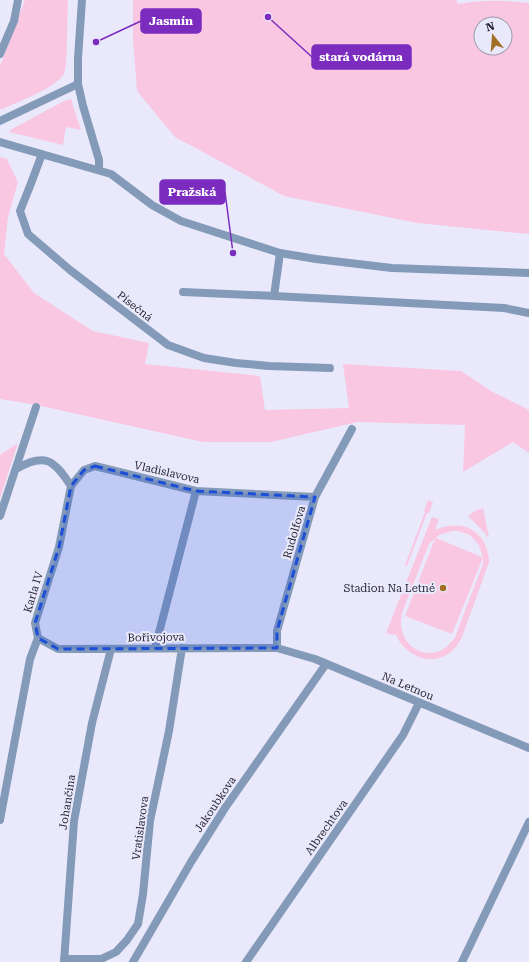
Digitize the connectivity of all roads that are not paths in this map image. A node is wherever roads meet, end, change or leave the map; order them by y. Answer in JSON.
{"nodes":[{"id":1,"x":18,"y":0,"type":"edge"},
{"id":2,"x":82,"y":0,"type":"edge"},
{"id":3,"x":0,"y":54,"type":"edge"},
{"id":4,"x":78,"y":84,"type":"junction"},
{"id":5,"x":0,"y":121,"type":"edge"},
{"id":6,"x":0,"y":142,"type":"edge"},
{"id":7,"x":42,"y":154,"type":"junction"},
{"id":8,"x":99,"y":170,"type":"junction"},
{"id":9,"x":280,"y":252,"type":"junction"},
{"id":10,"x":529,"y":273,"type":"edge"},
{"id":11,"x":183,"y":292,"type":"dead end"},
{"id":12,"x":274,"y":296,"type":"junction"},
{"id":13,"x":529,"y":313,"type":"edge"},
{"id":14,"x":330,"y":368,"type":"dead end"},
{"id":15,"x":36,"y":407,"type":"dead end"},
{"id":16,"x":352,"y":429,"type":"dead end"},
{"id":17,"x":16,"y":469,"type":"junction"},
{"id":18,"x":71,"y":486,"type":"junction"},
{"id":19,"x":196,"y":491,"type":"junction"},
{"id":20,"x":315,"y":497,"type":"junction"},
{"id":21,"x":0,"y":516,"type":"edge"},
{"id":22,"x":38,"y":638,"type":"junction"},
{"id":23,"x":155,"y":648,"type":"junction"},
{"id":24,"x":182,"y":648,"type":"junction"},
{"id":25,"x":277,"y":648,"type":"junction"},
{"id":26,"x":111,"y":649,"type":"junction"},
{"id":27,"x":326,"y":664,"type":"junction"},
{"id":28,"x":419,"y":703,"type":"junction"},
{"id":29,"x":529,"y":748,"type":"edge"},
{"id":30,"x":0,"y":820,"type":"edge"},
{"id":31,"x":529,"y":822,"type":"edge"},
{"id":32,"x":64,"y":961,"type":"edge"},
{"id":33,"x":133,"y":962,"type":"edge"},
{"id":34,"x":246,"y":962,"type":"edge"},
{"id":35,"x":462,"y":962,"type":"edge"}],
"edges":[{"from":1,"to":3,"type":"street"},
{"from":2,"to":4,"type":"street"},
{"from":4,"to":5,"type":"street"},
{"from":4,"to":8,"type":"street"},
{"from":6,"to":7,"type":"street"},
{"from":7,"to":8,"type":"street"},
{"from":7,"to":14,"type":"street","name":"Písečná"},
{"from":8,"to":9,"type":"street"},
{"from":9,"to":10,"type":"street"},
{"from":9,"to":12,"type":"street"},
{"from":11,"to":12,"type":"street"},
{"from":12,"to":13,"type":"street"},
{"from":15,"to":17,"type":"street"},
{"from":16,"to":20,"type":"street","name":"Rudolfova"},
{"from":17,"to":18,"type":"street"},
{"from":17,"to":21,"type":"street"},
{"from":18,"to":19,"type":"street","name":"Vladislavova"},
{"from":18,"to":22,"type":"street","name":"Karla IV"},
{"from":19,"to":20,"type":"street","name":"Vladislavova"},
{"from":19,"to":23,"type":"street"},
{"from":20,"to":25,"type":"street","name":"Rudolfova"},
{"from":22,"to":26,"type":"street","name":"Bořivojova"},
{"from":22,"to":30,"type":"street","name":"Karla IV"},
{"from":23,"to":24,"type":"street","name":"Bořivojova"},
{"from":23,"to":26,"type":"street","name":"Bořivojova"},
{"from":24,"to":25,"type":"street","name":"Bořivojova"},
{"from":24,"to":32,"type":"street","name":"Vratislavova"},
{"from":25,"to":27,"type":"street","name":"Na Letnou"},
{"from":26,"to":32,"type":"street","name":"Johančina"},
{"from":27,"to":28,"type":"street","name":"Na Letnou"},
{"from":27,"to":33,"type":"street","name":"Jakoubkova"},
{"from":28,"to":29,"type":"street","name":"Na Letnou"},
{"from":28,"to":34,"type":"street","name":"Albrechtova"},
{"from":31,"to":35,"type":"street"}]}
